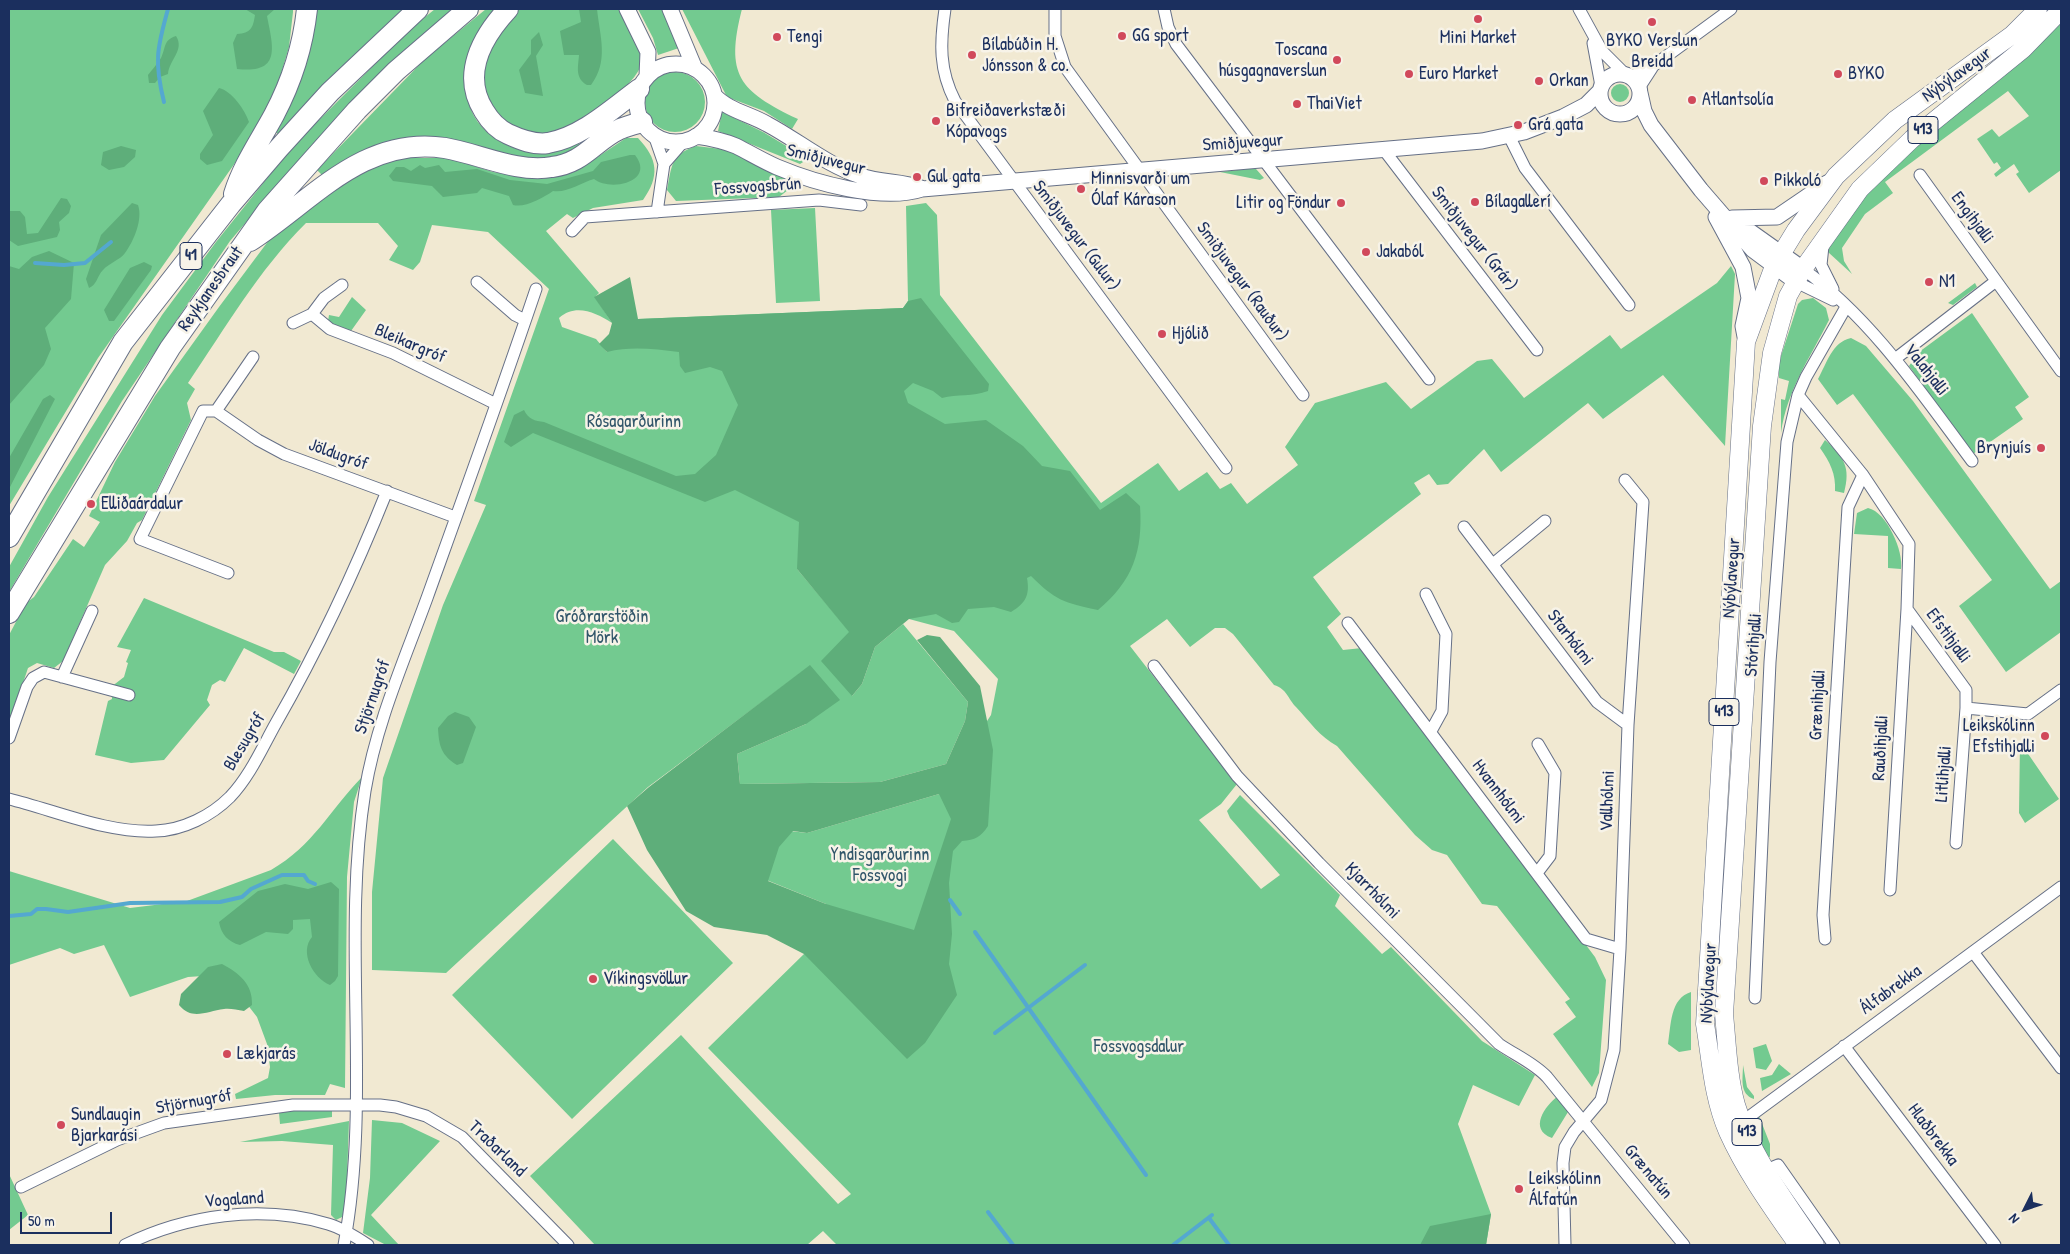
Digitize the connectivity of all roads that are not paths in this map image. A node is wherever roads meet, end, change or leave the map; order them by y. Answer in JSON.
{"nodes":[{"id":1,"x":307,"y":9,"type":"edge"},
{"id":2,"x":418,"y":9,"type":"edge"},
{"id":3,"x":468,"y":9,"type":"edge"},
{"id":4,"x":508,"y":9,"type":"edge"},
{"id":5,"x":627,"y":9,"type":"edge"},
{"id":6,"x":670,"y":9,"type":"edge"},
{"id":7,"x":945,"y":9,"type":"edge"},
{"id":8,"x":1056,"y":9,"type":"edge"},
{"id":9,"x":1164,"y":9,"type":"edge"},
{"id":10,"x":1579,"y":9,"type":"edge"},
{"id":11,"x":1731,"y":9,"type":"edge"},
{"id":12,"x":2038,"y":9,"type":"edge"},
{"id":13,"x":2061,"y":10,"type":"edge"},
{"id":14,"x":1589,"y":27,"type":"junction"},
{"id":15,"x":695,"y":69,"type":"junction"},
{"id":16,"x":643,"y":82,"type":"junction"},
{"id":17,"x":1633,"y":83,"type":"junction"},
{"id":18,"x":1601,"y":88,"type":"junction"},
{"id":19,"x":714,"y":95,"type":"junction"},
{"id":20,"x":1612,"y":112,"type":"junction"},
{"id":21,"x":1563,"y":117,"type":"junction"},
{"id":22,"x":648,"y":128,"type":"junction"},
{"id":23,"x":1509,"y":136,"type":"junction"},
{"id":24,"x":690,"y":138,"type":"junction"},
{"id":25,"x":1662,"y":141,"type":"junction"},
{"id":26,"x":1384,"y":150,"type":"junction"},
{"id":27,"x":1262,"y":160,"type":"junction"},
{"id":28,"x":664,"y":164,"type":"junction"},
{"id":29,"x":1138,"y":168,"type":"junction"},
{"id":30,"x":1920,"y":175,"type":"dead end"},
{"id":31,"x":1836,"y":176,"type":"junction"},
{"id":32,"x":1013,"y":181,"type":"junction"},
{"id":33,"x":922,"y":188,"type":"junction"},
{"id":34,"x":1701,"y":190,"type":"junction"},
{"id":35,"x":231,"y":204,"type":"junction"},
{"id":36,"x":861,"y":205,"type":"dead end"},
{"id":37,"x":1718,"y":209,"type":"junction"},
{"id":38,"x":657,"y":212,"type":"junction"},
{"id":39,"x":1732,"y":218,"type":"junction"},
{"id":40,"x":572,"y":231,"type":"dead end"},
{"id":41,"x":1827,"y":235,"type":"junction"},
{"id":42,"x":242,"y":246,"type":"junction"},
{"id":43,"x":1778,"y":260,"type":"junction"},
{"id":44,"x":1800,"y":276,"type":"junction"},
{"id":45,"x":1996,"y":281,"type":"junction"},
{"id":46,"x":477,"y":282,"type":"dead end"},
{"id":47,"x":342,"y":285,"type":"dead end"},
{"id":48,"x":536,"y":289,"type":"dead end"},
{"id":49,"x":1629,"y":306,"type":"dead end"},
{"id":50,"x":1846,"y":307,"type":"junction"},
{"id":51,"x":312,"y":314,"type":"junction"},
{"id":52,"x":526,"y":320,"type":"junction"},
{"id":53,"x":293,"y":323,"type":"dead end"},
{"id":54,"x":1746,"y":342,"type":"junction"},
{"id":55,"x":1537,"y":350,"type":"dead end"},
{"id":56,"x":253,"y":357,"type":"dead end"},
{"id":57,"x":1895,"y":359,"type":"junction"},
{"id":58,"x":2061,"y":370,"type":"edge"},
{"id":59,"x":1429,"y":379,"type":"dead end"},
{"id":60,"x":1303,"y":395,"type":"dead end"},
{"id":61,"x":1798,"y":395,"type":"junction"},
{"id":62,"x":496,"y":404,"type":"junction"},
{"id":63,"x":216,"y":411,"type":"junction"},
{"id":64,"x":1972,"y":461,"type":"dead end"},
{"id":65,"x":1226,"y":468,"type":"dead end"},
{"id":66,"x":1863,"y":476,"type":"junction"},
{"id":67,"x":1625,"y":480,"type":"dead end"},
{"id":68,"x":387,"y":491,"type":"junction"},
{"id":69,"x":456,"y":517,"type":"junction"},
{"id":70,"x":1544,"y":521,"type":"dead end"},
{"id":71,"x":1464,"y":527,"type":"dead end"},
{"id":72,"x":9,"y":537,"type":"edge"},
{"id":73,"x":1493,"y":564,"type":"junction"},
{"id":74,"x":228,"y":573,"type":"dead end"},
{"id":75,"x":1426,"y":594,"type":"dead end"},
{"id":76,"x":1907,"y":609,"type":"junction"},
{"id":77,"x":92,"y":611,"type":"dead end"},
{"id":78,"x":9,"y":613,"type":"edge"},
{"id":79,"x":1348,"y":623,"type":"dead end"},
{"id":80,"x":1154,"y":666,"type":"dead end"},
{"id":81,"x":62,"y":677,"type":"junction"},
{"id":82,"x":2061,"y":690,"type":"edge"},
{"id":83,"x":130,"y":695,"type":"dead end"},
{"id":84,"x":1966,"y":708,"type":"junction"},
{"id":85,"x":1628,"y":725,"type":"junction"},
{"id":86,"x":1431,"y":731,"type":"junction"},
{"id":87,"x":9,"y":738,"type":"edge"},
{"id":88,"x":1538,"y":744,"type":"dead end"},
{"id":89,"x":9,"y":798,"type":"edge"},
{"id":90,"x":1956,"y":843,"type":"dead end"},
{"id":91,"x":1537,"y":873,"type":"junction"},
{"id":92,"x":2061,"y":887,"type":"edge"},
{"id":93,"x":1890,"y":890,"type":"dead end"},
{"id":94,"x":1825,"y":939,"type":"dead end"},
{"id":95,"x":1620,"y":949,"type":"junction"},
{"id":96,"x":1973,"y":952,"type":"junction"},
{"id":97,"x":1755,"y":998,"type":"dead end"},
{"id":98,"x":1844,"y":1046,"type":"junction"},
{"id":99,"x":2061,"y":1068,"type":"edge"},
{"id":100,"x":355,"y":1105,"type":"junction"},
{"id":101,"x":1584,"y":1121,"type":"junction"},
{"id":102,"x":1742,"y":1122,"type":"junction"},
{"id":103,"x":1766,"y":1170,"type":"junction"},
{"id":104,"x":21,"y":1187,"type":"dead end"},
{"id":105,"x":347,"y":1232,"type":"junction"},
{"id":106,"x":125,"y":1245,"type":"edge"},
{"id":107,"x":344,"y":1245,"type":"edge"},
{"id":108,"x":368,"y":1245,"type":"edge"},
{"id":109,"x":568,"y":1245,"type":"edge"},
{"id":110,"x":1565,"y":1245,"type":"edge"},
{"id":111,"x":1684,"y":1245,"type":"edge"},
{"id":112,"x":1798,"y":1245,"type":"edge"},
{"id":113,"x":1815,"y":1245,"type":"edge"},
{"id":114,"x":1834,"y":1245,"type":"edge"},
{"id":115,"x":1994,"y":1245,"type":"edge"}],
"edges":[{"from":1,"to":35,"type":"highway"},
{"from":2,"to":35,"type":"highway","name":"Reykjanesbraut","number":"41"},
{"from":3,"to":42,"type":"highway","name":"Reykjanesbraut","number":"41"},
{"from":4,"to":16,"type":"highway"},
{"from":5,"to":16,"type":"street"},
{"from":6,"to":15,"type":"street"},
{"from":7,"to":32,"type":"street","name":"Smiðjuvegur (Gulur)"},
{"from":8,"to":29,"type":"street","name":"Smiðjuvegur (Rauður)"},
{"from":9,"to":27,"type":"street"},
{"from":10,"to":14,"type":"street"},
{"from":11,"to":17,"type":"street"},
{"from":12,"to":31,"type":"main road","name":"Nýbýlavegur","number":"413"},
{"from":13,"to":41,"type":"main road","name":"Nýbýlavegur","number":"413"},
{"from":14,"to":17,"type":"street"},
{"from":14,"to":18,"type":"street"},
{"from":15,"to":16,"type":"street"},
{"from":15,"to":19,"type":"street"},
{"from":16,"to":22,"type":"street"},
{"from":17,"to":18,"type":"street"},
{"from":17,"to":20,"type":"street"},
{"from":17,"to":25,"type":"street"},
{"from":18,"to":20,"type":"street"},
{"from":18,"to":21,"type":"street","name":"Smiðjuvegur"},
{"from":19,"to":24,"type":"street"},
{"from":19,"to":33,"type":"street","name":"Smiðjuvegur"},
{"from":20,"to":21,"type":"street","name":"Smiðjuvegur"},
{"from":20,"to":25,"type":"street"},
{"from":21,"to":23,"type":"street","name":"Smiðjuvegur"},
{"from":22,"to":24,"type":"street"},
{"from":22,"to":28,"type":"street"},
{"from":22,"to":42,"type":"highway"},
{"from":23,"to":26,"type":"street","name":"Smiðjuvegur"},
{"from":23,"to":49,"type":"street"},
{"from":24,"to":28,"type":"street"},
{"from":24,"to":33,"type":"street","name":"Smiðjuvegur"},
{"from":25,"to":34,"type":"street"},
{"from":26,"to":27,"type":"street","name":"Smiðjuvegur"},
{"from":26,"to":55,"type":"street","name":"Smiðjuvegur (Grár)"},
{"from":27,"to":29,"type":"street","name":"Smiðjuvegur"},
{"from":27,"to":59,"type":"street"},
{"from":28,"to":38,"type":"street"},
{"from":29,"to":32,"type":"street","name":"Smiðjuvegur"},
{"from":29,"to":60,"type":"street","name":"Smiðjuvegur (Rauður)"},
{"from":30,"to":45,"type":"street","name":"Engihjalli"},
{"from":31,"to":39,"type":"street"},
{"from":31,"to":43,"type":"main road","name":"Nýbýlavegur","number":"413"},
{"from":32,"to":33,"type":"street","name":"Smiðjuvegur"},
{"from":32,"to":65,"type":"street","name":"Smiðjuvegur (Gulur)"},
{"from":34,"to":37,"type":"street"},
{"from":34,"to":54,"type":"street"},
{"from":35,"to":72,"type":"highway","name":"Reykjanesbraut","number":"41"},
{"from":36,"to":38,"type":"street","name":"Fossvogsbrún"},
{"from":37,"to":39,"type":"street"},
{"from":37,"to":43,"type":"street"},
{"from":38,"to":40,"type":"street","name":"Fossvogsbrún"},
{"from":39,"to":43,"type":"street"},
{"from":41,"to":44,"type":"main road","name":"Nýbýlavegur","number":"413"},
{"from":41,"to":50,"type":"street","name":"Nýbýlavegur"},
{"from":42,"to":78,"type":"highway","name":"Reykjanesbraut","number":"41"},
{"from":43,"to":44,"type":"street","name":"Valahjalli"},
{"from":43,"to":54,"type":"main road","name":"Nýbýlavegur","number":"413"},
{"from":44,"to":50,"type":"street","name":"Valahjalli"},
{"from":44,"to":102,"type":"main road","name":"Nýbýlavegur","number":"413"},
{"from":45,"to":57,"type":"street"},
{"from":45,"to":58,"type":"street","name":"Engihjalli"},
{"from":46,"to":52,"type":"street"},
{"from":47,"to":51,"type":"street"},
{"from":48,"to":52,"type":"street","name":"Stjörnugróf"},
{"from":50,"to":57,"type":"street","name":"Valahjalli"},
{"from":50,"to":61,"type":"street","name":"Stórihjalli"},
{"from":51,"to":53,"type":"street"},
{"from":51,"to":62,"type":"street","name":"Bleikargróf"},
{"from":52,"to":62,"type":"street","name":"Stjörnugróf"},
{"from":54,"to":112,"type":"main road","name":"Nýbýlavegur","number":"413"},
{"from":56,"to":63,"type":"street"},
{"from":57,"to":64,"type":"street","name":"Valahjalli"},
{"from":61,"to":66,"type":"street","name":"Efstihjalli"},
{"from":61,"to":97,"type":"street","name":"Stórihjalli"},
{"from":62,"to":69,"type":"street","name":"Stjörnugróf"},
{"from":63,"to":68,"type":"street","name":"Jöldugróf"},
{"from":63,"to":74,"type":"street"},
{"from":66,"to":76,"type":"street","name":"Efstihjalli"},
{"from":66,"to":94,"type":"street","name":"Grænihjalli"},
{"from":67,"to":85,"type":"street","name":"Vallhólmi"},
{"from":68,"to":69,"type":"street","name":"Jöldugróf"},
{"from":68,"to":89,"type":"street","name":"Blesugróf"},
{"from":69,"to":100,"type":"street","name":"Stjörnugróf"},
{"from":70,"to":73,"type":"street"},
{"from":71,"to":73,"type":"street","name":"Starhólmi"},
{"from":73,"to":85,"type":"street","name":"Starhólmi"},
{"from":75,"to":86,"type":"street"},
{"from":76,"to":84,"type":"street","name":"Efstihjalli"},
{"from":76,"to":93,"type":"street","name":"Rauðihjalli"},
{"from":77,"to":81,"type":"street"},
{"from":79,"to":86,"type":"street","name":"Hvannhólmi"},
{"from":80,"to":101,"type":"street","name":"Kjarrhólmi"},
{"from":81,"to":83,"type":"street"},
{"from":81,"to":87,"type":"street"},
{"from":82,"to":84,"type":"street"},
{"from":84,"to":90,"type":"street","name":"Litlihjalli"},
{"from":85,"to":95,"type":"street","name":"Vallhólmi"},
{"from":86,"to":91,"type":"street","name":"Hvannhólmi"},
{"from":88,"to":91,"type":"street","name":"Hvannhólmi"},
{"from":91,"to":95,"type":"street","name":"Hvannhólmi"},
{"from":92,"to":96,"type":"street","name":"Álfabrekka"},
{"from":95,"to":101,"type":"street","name":"Vallhólmi"},
{"from":96,"to":98,"type":"street","name":"Álfabrekka"},
{"from":96,"to":99,"type":"street"},
{"from":98,"to":102,"type":"street","name":"Álfabrekka"},
{"from":98,"to":115,"type":"street","name":"Hlaðbrekka"},
{"from":100,"to":104,"type":"street","name":"Stjörnugróf"},
{"from":100,"to":105,"type":"street","name":"Stjörnugróf"},
{"from":100,"to":109,"type":"street","name":"Traðarland"},
{"from":101,"to":110,"type":"street","name":"Vallhólmi"},
{"from":101,"to":111,"type":"street","name":"Grænatún"},
{"from":102,"to":103,"type":"main road","name":"Nýbýlavegur","number":"413"},
{"from":103,"to":113,"type":"main road","name":"Nýbýlavegur","number":"413"},
{"from":103,"to":114,"type":"street"},
{"from":105,"to":106,"type":"street","name":"Vogaland"},
{"from":105,"to":107,"type":"street","name":"Stjörnugróf"},
{"from":105,"to":108,"type":"street","name":"Vogaland"}]}
